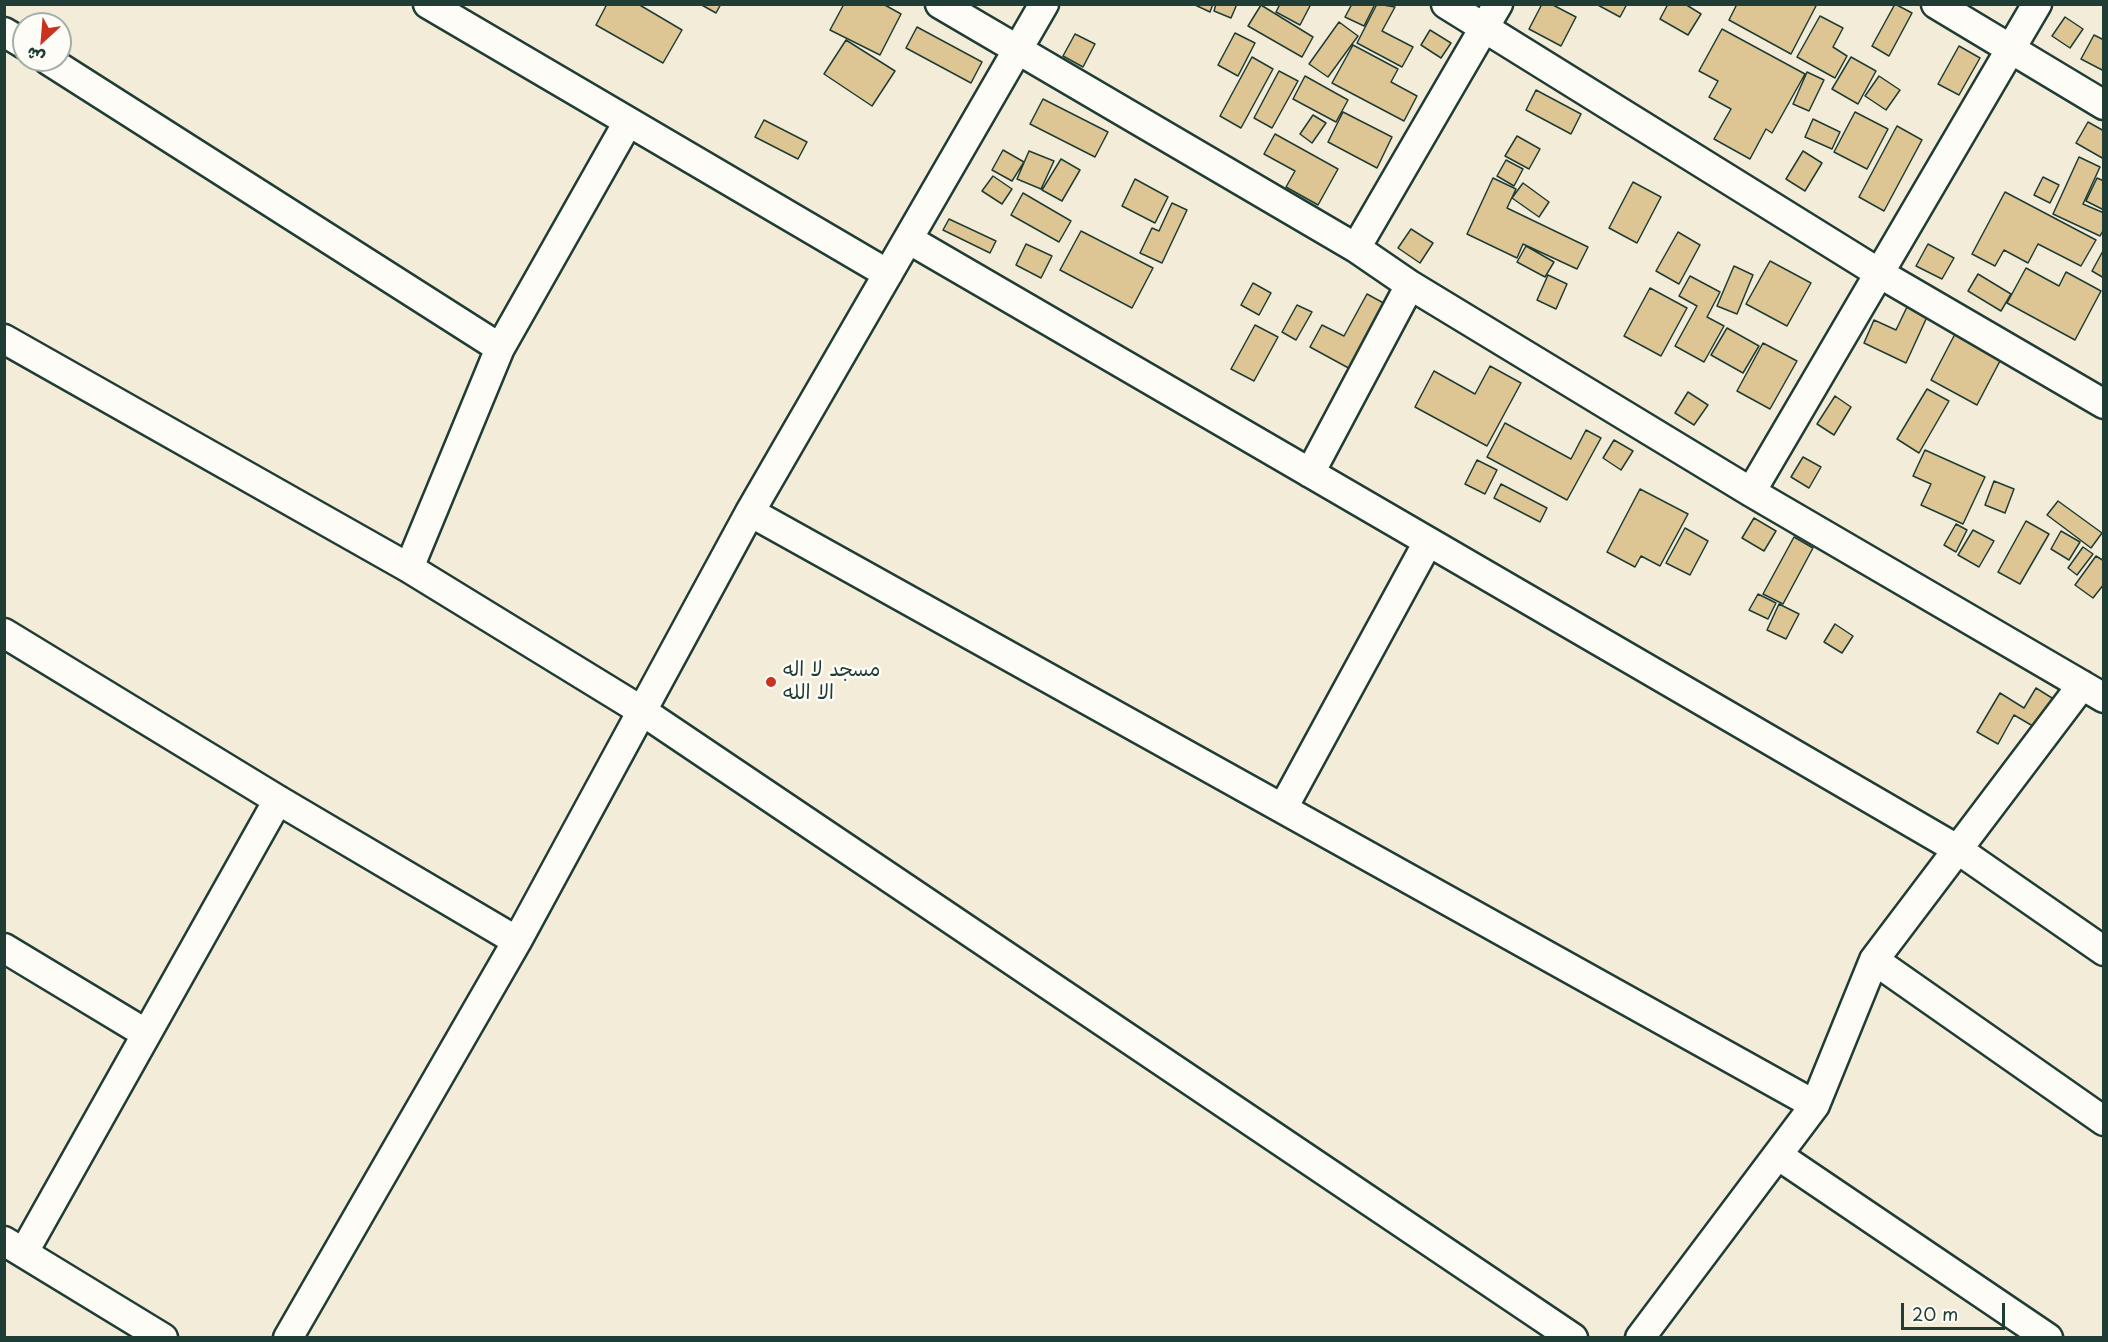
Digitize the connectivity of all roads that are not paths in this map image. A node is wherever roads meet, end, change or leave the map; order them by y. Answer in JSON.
{"nodes":[{"id":1,"x":428,"y":4,"type":"edge"},
{"id":2,"x":940,"y":4,"type":"edge"},
{"id":3,"x":1044,"y":4,"type":"edge"},
{"id":4,"x":1446,"y":4,"type":"edge"},
{"id":5,"x":1936,"y":4,"type":"edge"},
{"id":6,"x":2037,"y":4,"type":"edge"},
{"id":7,"x":1491,"y":16,"type":"edge"},
{"id":8,"x":1018,"y":51,"type":"junction"},
{"id":9,"x":2010,"y":51,"type":"junction"},
{"id":10,"x":67,"y":72,"type":"edge"},
{"id":11,"x":2103,"y":105,"type":"edge"},
{"id":12,"x":628,"y":122,"type":"junction"},
{"id":13,"x":908,"y":239,"type":"junction"},
{"id":14,"x":1356,"y":248,"type":"junction"},
{"id":15,"x":1880,"y":273,"type":"junction"},
{"id":16,"x":888,"y":274,"type":"junction"},
{"id":17,"x":1410,"y":285,"type":"junction"},
{"id":18,"x":5,"y":341,"type":"edge"},
{"id":19,"x":500,"y":348,"type":"junction"},
{"id":20,"x":2103,"y":404,"type":"edge"},
{"id":21,"x":1310,"y":473,"type":"junction"},
{"id":22,"x":1751,"y":492,"type":"junction"},
{"id":23,"x":750,"y":512,"type":"junction"},
{"id":24,"x":1428,"y":542,"type":"junction"},
{"id":25,"x":409,"y":568,"type":"junction"},
{"id":26,"x":4,"y":633,"type":"edge"},
{"id":27,"x":2092,"y":691,"type":"edge"},
{"id":28,"x":642,"y":711,"type":"junction"},
{"id":29,"x":278,"y":800,"type":"junction"},
{"id":30,"x":1283,"y":808,"type":"junction"},
{"id":31,"x":1957,"y":849,"type":"junction"},
{"id":32,"x":517,"y":941,"type":"junction"},
{"id":33,"x":4,"y":948,"type":"edge"},
{"id":34,"x":2103,"y":951,"type":"edge"},
{"id":35,"x":1874,"y":960,"type":"junction"},
{"id":36,"x":145,"y":1033,"type":"junction"},
{"id":37,"x":1815,"y":1105,"type":"junction"},
{"id":38,"x":2103,"y":1121,"type":"edge"},
{"id":39,"x":1779,"y":1156,"type":"junction"},
{"id":40,"x":14,"y":1246,"type":"edge"},
{"id":41,"x":163,"y":1338,"type":"edge"},
{"id":42,"x":288,"y":1338,"type":"edge"},
{"id":43,"x":1573,"y":1338,"type":"edge"},
{"id":44,"x":1640,"y":1338,"type":"edge"},
{"id":45,"x":2048,"y":1338,"type":"edge"}],
"edges":[{"from":1,"to":12,"type":"street"},
{"from":2,"to":8,"type":"street"},
{"from":3,"to":8,"type":"street"},
{"from":4,"to":7,"type":"street"},
{"from":5,"to":9,"type":"street"},
{"from":6,"to":9,"type":"street"},
{"from":7,"to":14,"type":"street"},
{"from":7,"to":15,"type":"street"},
{"from":8,"to":13,"type":"street"},
{"from":8,"to":14,"type":"street"},
{"from":9,"to":11,"type":"street"},
{"from":9,"to":15,"type":"street"},
{"from":10,"to":19,"type":"street"},
{"from":12,"to":16,"type":"street"},
{"from":12,"to":19,"type":"street"},
{"from":13,"to":16,"type":"street"},
{"from":13,"to":21,"type":"street"},
{"from":14,"to":17,"type":"street"},
{"from":15,"to":20,"type":"street"},
{"from":15,"to":22,"type":"street"},
{"from":16,"to":23,"type":"street"},
{"from":17,"to":21,"type":"street"},
{"from":17,"to":22,"type":"street"},
{"from":18,"to":25,"type":"street"},
{"from":19,"to":25,"type":"street"},
{"from":21,"to":24,"type":"street"},
{"from":22,"to":27,"type":"street"},
{"from":23,"to":28,"type":"street"},
{"from":23,"to":30,"type":"street"},
{"from":24,"to":30,"type":"street"},
{"from":24,"to":31,"type":"street"},
{"from":25,"to":28,"type":"street"},
{"from":26,"to":29,"type":"street"},
{"from":27,"to":31,"type":"street"},
{"from":28,"to":32,"type":"street"},
{"from":28,"to":43,"type":"street"},
{"from":29,"to":32,"type":"street"},
{"from":29,"to":36,"type":"street"},
{"from":30,"to":37,"type":"street"},
{"from":31,"to":34,"type":"street"},
{"from":31,"to":35,"type":"street"},
{"from":32,"to":42,"type":"street"},
{"from":33,"to":36,"type":"street"},
{"from":35,"to":37,"type":"street"},
{"from":35,"to":38,"type":"street"},
{"from":36,"to":40,"type":"street"},
{"from":37,"to":39,"type":"street"},
{"from":39,"to":44,"type":"street"},
{"from":39,"to":45,"type":"street"},
{"from":40,"to":41,"type":"street"}]}
